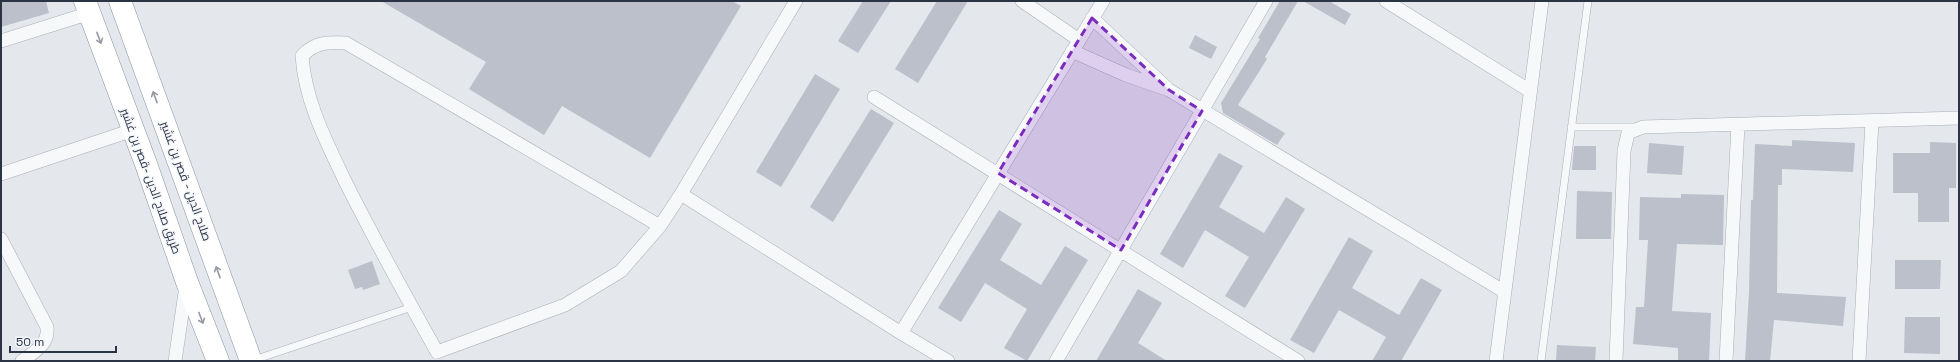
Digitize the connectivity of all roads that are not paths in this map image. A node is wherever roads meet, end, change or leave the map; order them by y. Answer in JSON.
{"nodes":[{"id":1,"x":120,"y":1,"type":"edge"},
{"id":2,"x":796,"y":1,"type":"edge"},
{"id":3,"x":1022,"y":1,"type":"edge"},
{"id":4,"x":1103,"y":1,"type":"edge"},
{"id":5,"x":1266,"y":1,"type":"edge"},
{"id":6,"x":1386,"y":1,"type":"edge"},
{"id":7,"x":1542,"y":1,"type":"edge"},
{"id":8,"x":1588,"y":1,"type":"edge"},
{"id":9,"x":88,"y":7,"type":"edge"},
{"id":10,"x":1092,"y":18,"type":"junction"},
{"id":11,"x":1079,"y":40,"type":"junction"},
{"id":12,"x":1,"y":41,"type":"edge"},
{"id":13,"x":1072,"y":51,"type":"junction"},
{"id":14,"x":1169,"y":90,"type":"junction"},
{"id":15,"x":1530,"y":91,"type":"junction"},
{"id":16,"x":874,"y":97,"type":"dead end"},
{"id":17,"x":1202,"y":111,"type":"junction"},
{"id":18,"x":1959,"y":118,"type":"edge"},
{"id":19,"x":1872,"y":120,"type":"junction"},
{"id":20,"x":1738,"y":124,"type":"junction"},
{"id":21,"x":1571,"y":127,"type":"junction"},
{"id":22,"x":1643,"y":127,"type":"junction"},
{"id":23,"x":133,"y":130,"type":"junction"},
{"id":24,"x":998,"y":173,"type":"junction"},
{"id":25,"x":1,"y":174,"type":"edge"},
{"id":26,"x":681,"y":194,"type":"junction"},
{"id":27,"x":660,"y":226,"type":"junction"},
{"id":28,"x":2,"y":242,"type":"edge"},
{"id":29,"x":1121,"y":250,"type":"junction"},
{"id":30,"x":187,"y":282,"type":"junction"},
{"id":31,"x":1505,"y":292,"type":"junction"},
{"id":32,"x":412,"y":307,"type":"junction"},
{"id":33,"x":901,"y":333,"type":"junction"},
{"id":34,"x":22,"y":361,"type":"edge"},
{"id":35,"x":175,"y":361,"type":"edge"},
{"id":36,"x":218,"y":361,"type":"edge"},
{"id":37,"x":251,"y":361,"type":"edge"},
{"id":38,"x":948,"y":361,"type":"edge"},
{"id":39,"x":1056,"y":361,"type":"edge"},
{"id":40,"x":1298,"y":361,"type":"edge"},
{"id":41,"x":1496,"y":361,"type":"edge"},
{"id":42,"x":1541,"y":361,"type":"edge"},
{"id":43,"x":1616,"y":361,"type":"edge"},
{"id":44,"x":1726,"y":361,"type":"edge"},
{"id":45,"x":1860,"y":361,"type":"edge"}],
"edges":[{"from":37,"to":1,"type":"highway","name":"صلاح الدين - قصر بن غشير","one_way":true},
{"from":2,"to":26,"type":"street"},
{"from":3,"to":11,"type":"street"},
{"from":4,"to":10,"type":"street"},
{"from":5,"to":17,"type":"street"},
{"from":6,"to":15,"type":"street"},
{"from":7,"to":15,"type":"street"},
{"from":8,"to":21,"type":"lane"},
{"from":9,"to":12,"type":"street"},
{"from":9,"to":23,"type":"highway","name":"طريق صلاح الدين -قصر بن غشير","one_way":true},
{"from":10,"to":11,"type":"street"},
{"from":10,"to":14,"type":"street"},
{"from":11,"to":13,"type":"street"},
{"from":13,"to":14,"type":"street"},
{"from":13,"to":24,"type":"street"},
{"from":14,"to":17,"type":"street"},
{"from":15,"to":31,"type":"street"},
{"from":16,"to":24,"type":"street"},
{"from":17,"to":29,"type":"street"},
{"from":17,"to":31,"type":"street"},
{"from":18,"to":19,"type":"street"},
{"from":19,"to":20,"type":"street"},
{"from":19,"to":45,"type":"street"},
{"from":20,"to":22,"type":"street"},
{"from":20,"to":44,"type":"street"},
{"from":21,"to":22,"type":"lane"},
{"from":21,"to":42,"type":"lane"},
{"from":22,"to":43,"type":"street"},
{"from":23,"to":25,"type":"street"},
{"from":23,"to":30,"type":"highway","name":"طريق صلاح الدين -قصر بن غشير"},
{"from":24,"to":29,"type":"street"},
{"from":24,"to":33,"type":"street"},
{"from":26,"to":27,"type":"street"},
{"from":26,"to":33,"type":"street"},
{"from":27,"to":32,"type":"street"},
{"from":27,"to":32,"type":"street"},
{"from":28,"to":34,"type":"street"},
{"from":29,"to":39,"type":"street"},
{"from":29,"to":40,"type":"street"},
{"from":30,"to":35,"type":"street"},
{"from":30,"to":36,"type":"highway","name":"طريق صلاح الدين -قصر بن غشير","one_way":true},
{"from":31,"to":41,"type":"street"},
{"from":32,"to":37,"type":"lane"},
{"from":33,"to":38,"type":"street"}]}
